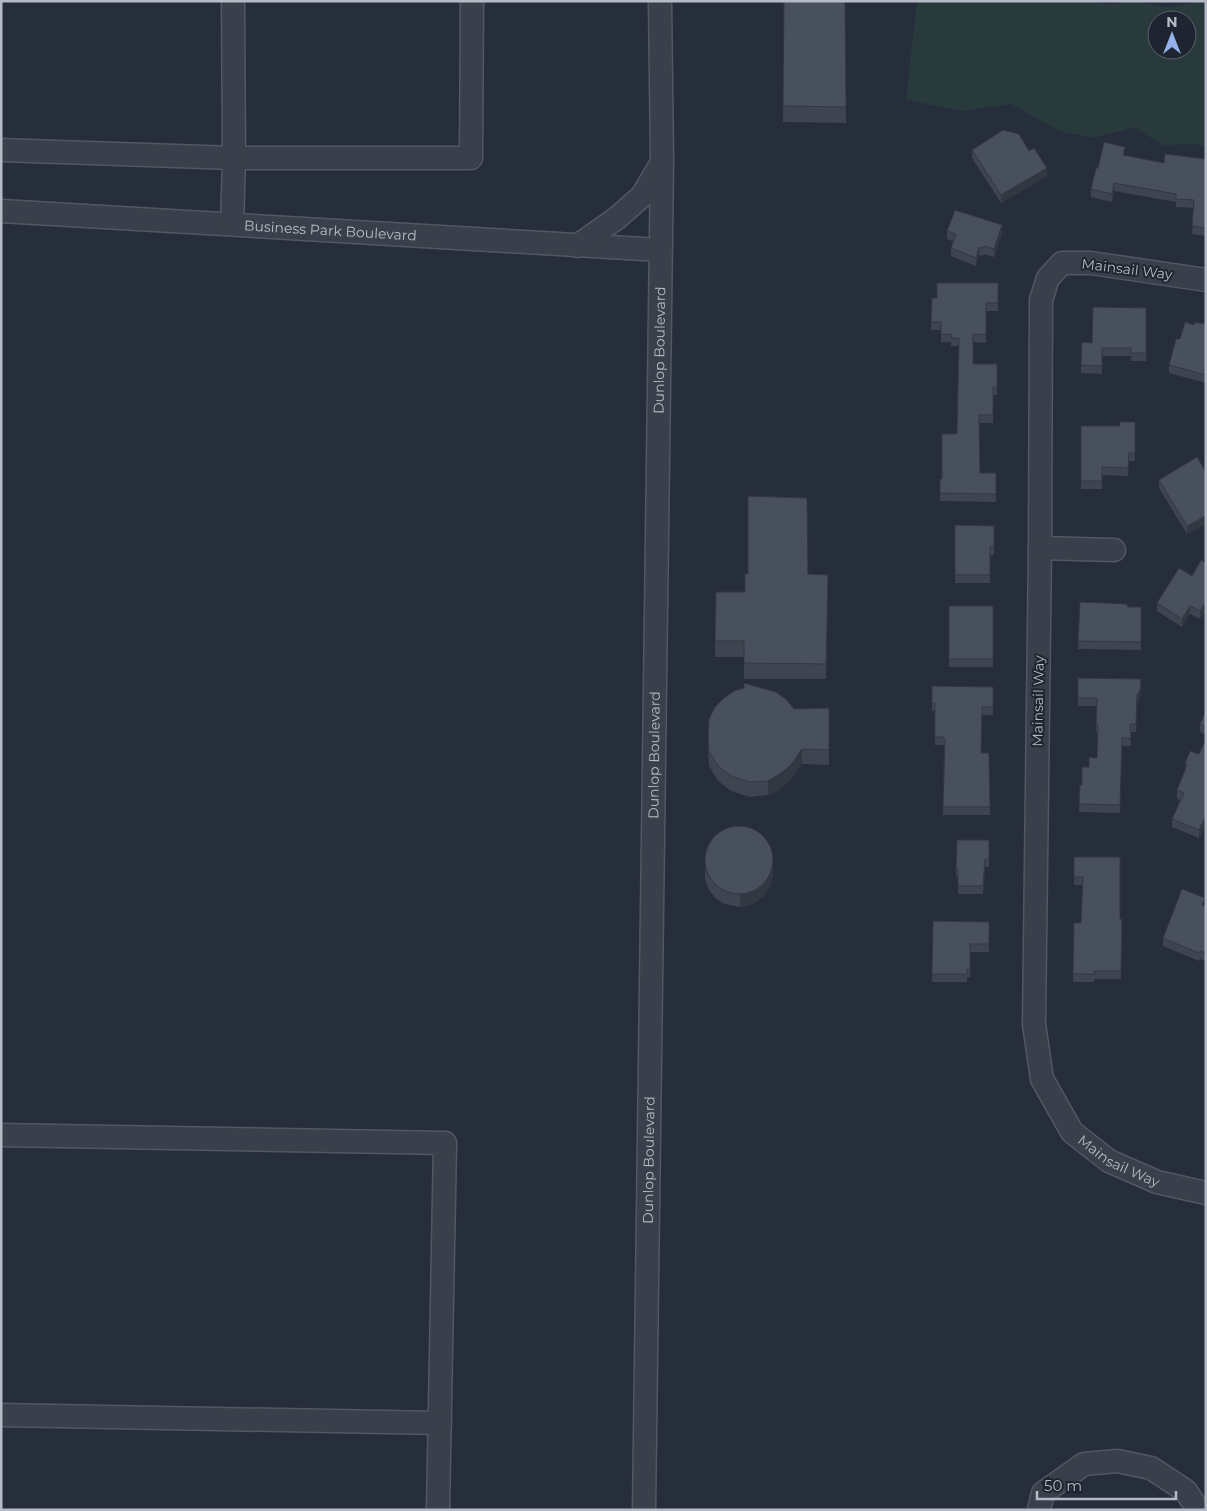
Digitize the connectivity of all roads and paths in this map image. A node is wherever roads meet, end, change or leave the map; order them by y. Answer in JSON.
{"nodes":[{"id":1,"x":234,"y":1,"type":"edge"},
{"id":2,"x":472,"y":1,"type":"edge"},
{"id":3,"x":660,"y":1,"type":"edge"},
{"id":4,"x":1,"y":150,"type":"edge"},
{"id":5,"x":234,"y":158,"type":"junction"},
{"id":6,"x":662,"y":161,"type":"junction"},
{"id":7,"x":1,"y":211,"type":"edge"},
{"id":8,"x":232,"y":224,"type":"junction"},
{"id":9,"x":577,"y":246,"type":"junction"},
{"id":10,"x":660,"y":250,"type":"junction"},
{"id":11,"x":1206,"y":280,"type":"edge"},
{"id":12,"x":1040,"y":548,"type":"junction"},
{"id":13,"x":1114,"y":550,"type":"dead end"},
{"id":14,"x":1,"y":1135,"type":"edge"},
{"id":15,"x":1206,"y":1193,"type":"edge"},
{"id":16,"x":1,"y":1415,"type":"edge"},
{"id":17,"x":440,"y":1423,"type":"junction"},
{"id":18,"x":438,"y":1510,"type":"edge"},
{"id":19,"x":644,"y":1510,"type":"edge"},
{"id":20,"x":1039,"y":1510,"type":"edge"},
{"id":21,"x":1198,"y":1510,"type":"edge"}],
"edges":[{"from":1,"to":5,"type":"street"},
{"from":2,"to":5,"type":"street"},
{"from":3,"to":6,"type":"street","name":"Dunlop Boulevard"},
{"from":4,"to":5,"type":"street"},
{"from":5,"to":8,"type":"street"},
{"from":6,"to":9,"type":"street"},
{"from":6,"to":10,"type":"street","name":"Dunlop Boulevard"},
{"from":7,"to":8,"type":"street","name":"Business Park Boulevard"},
{"from":8,"to":9,"type":"street","name":"Business Park Boulevard"},
{"from":9,"to":10,"type":"street","name":"Business Park Boulevard"},
{"from":10,"to":19,"type":"street","name":"Dunlop Boulevard"},
{"from":11,"to":12,"type":"street","name":"Mainsail Way"},
{"from":12,"to":13,"type":"street"},
{"from":12,"to":15,"type":"street","name":"Mainsail Way"},
{"from":14,"to":17,"type":"street"},
{"from":16,"to":17,"type":"street"},
{"from":17,"to":18,"type":"street"},
{"from":20,"to":21,"type":"street"}]}
